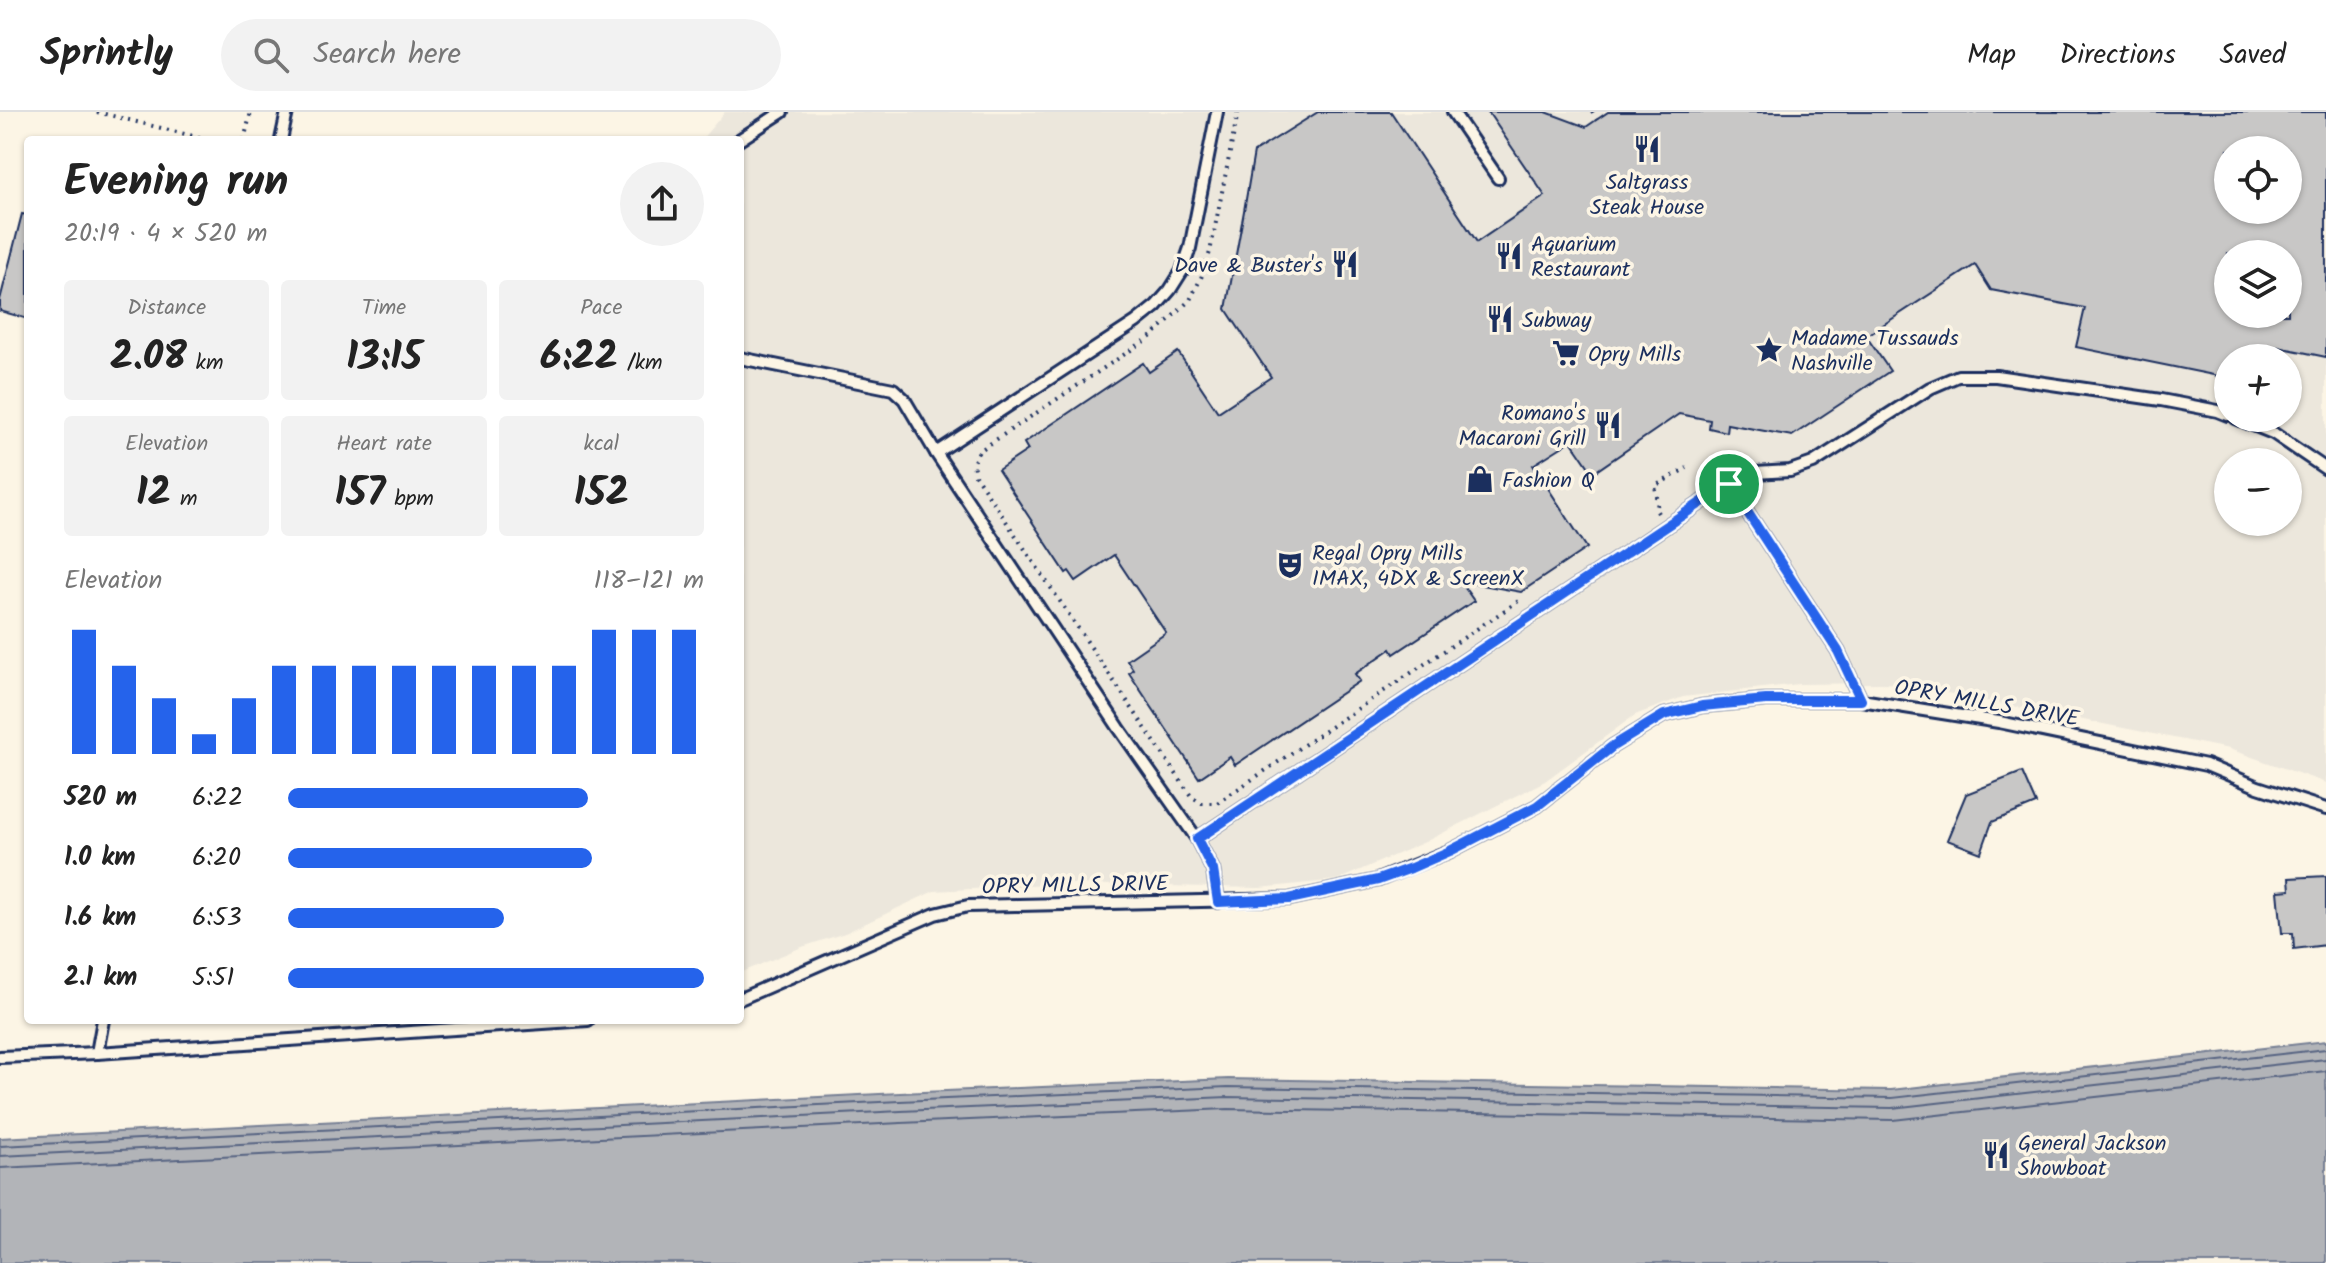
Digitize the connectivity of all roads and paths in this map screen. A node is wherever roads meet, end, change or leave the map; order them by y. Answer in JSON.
{"nodes":[{"id":1,"x":97,"y":112,"type":"edge"},
{"id":2,"x":251,"y":112,"type":"edge"},
{"id":3,"x":287,"y":112,"type":"edge"},
{"id":4,"x":782,"y":112,"type":"edge"},
{"id":5,"x":1217,"y":112,"type":"edge"},
{"id":6,"x":1238,"y":112,"type":"edge"},
{"id":7,"x":1453,"y":112,"type":"edge"},
{"id":8,"x":1592,"y":112,"type":"edge"},
{"id":9,"x":1597,"y":120,"type":"dead end"},
{"id":10,"x":193,"y":136,"type":"edge"},
{"id":11,"x":245,"y":136,"type":"edge"},
{"id":12,"x":282,"y":136,"type":"edge"},
{"id":13,"x":744,"y":137,"type":"edge"},
{"id":14,"x":1498,"y":178,"type":"dead end"},
{"id":15,"x":744,"y":359,"type":"edge"},
{"id":16,"x":2214,"y":410,"type":"edge"},
{"id":17,"x":2271,"y":432,"type":"edge"},
{"id":18,"x":936,"y":453,"type":"junction"},
{"id":19,"x":1687,"y":468,"type":"dead end"},
{"id":20,"x":2326,"y":469,"type":"edge"},
{"id":21,"x":1729,"y":484,"type":"junction"},
{"id":22,"x":1655,"y":486,"type":"dead end"},
{"id":23,"x":1520,"y":600,"type":"dead end"},
{"id":24,"x":1861,"y":700,"type":"junction"},
{"id":25,"x":2326,"y":809,"type":"edge"},
{"id":26,"x":1197,"y":839,"type":"junction"},
{"id":27,"x":1218,"y":902,"type":"junction"},
{"id":28,"x":744,"y":997,"type":"edge"},
{"id":29,"x":102,"y":1024,"type":"edge"},
{"id":30,"x":528,"y":1024,"type":"edge"},
{"id":31,"x":97,"y":1053,"type":"junction"},
{"id":32,"x":0,"y":1057,"type":"edge"}],
"edges":[{"from":1,"to":10,"type":"path"},
{"from":2,"to":11,"type":"path"},
{"from":3,"to":12,"type":"lane"},
{"from":4,"to":13,"type":"lane"},
{"from":5,"to":18,"type":"lane"},
{"from":6,"to":23,"type":"path"},
{"from":7,"to":14,"type":"lane"},
{"from":8,"to":9,"type":"path"},
{"from":15,"to":18,"type":"lane"},
{"from":16,"to":21,"type":"lane"},
{"from":17,"to":20,"type":"lane"},
{"from":18,"to":26,"type":"lane"},
{"from":19,"to":22,"type":"path"},
{"from":21,"to":24,"type":"lane"},
{"from":21,"to":26,"type":"lane"},
{"from":24,"to":25,"type":"lane","name":"OPRY MILLS DRIVE"},
{"from":24,"to":27,"type":"lane","name":"OPRY MILLS DRIVE"},
{"from":26,"to":27,"type":"lane"},
{"from":27,"to":28,"type":"lane","name":"OPRY MILLS DRIVE"},
{"from":29,"to":31,"type":"lane"},
{"from":30,"to":31,"type":"lane"},
{"from":31,"to":32,"type":"lane"}]}
